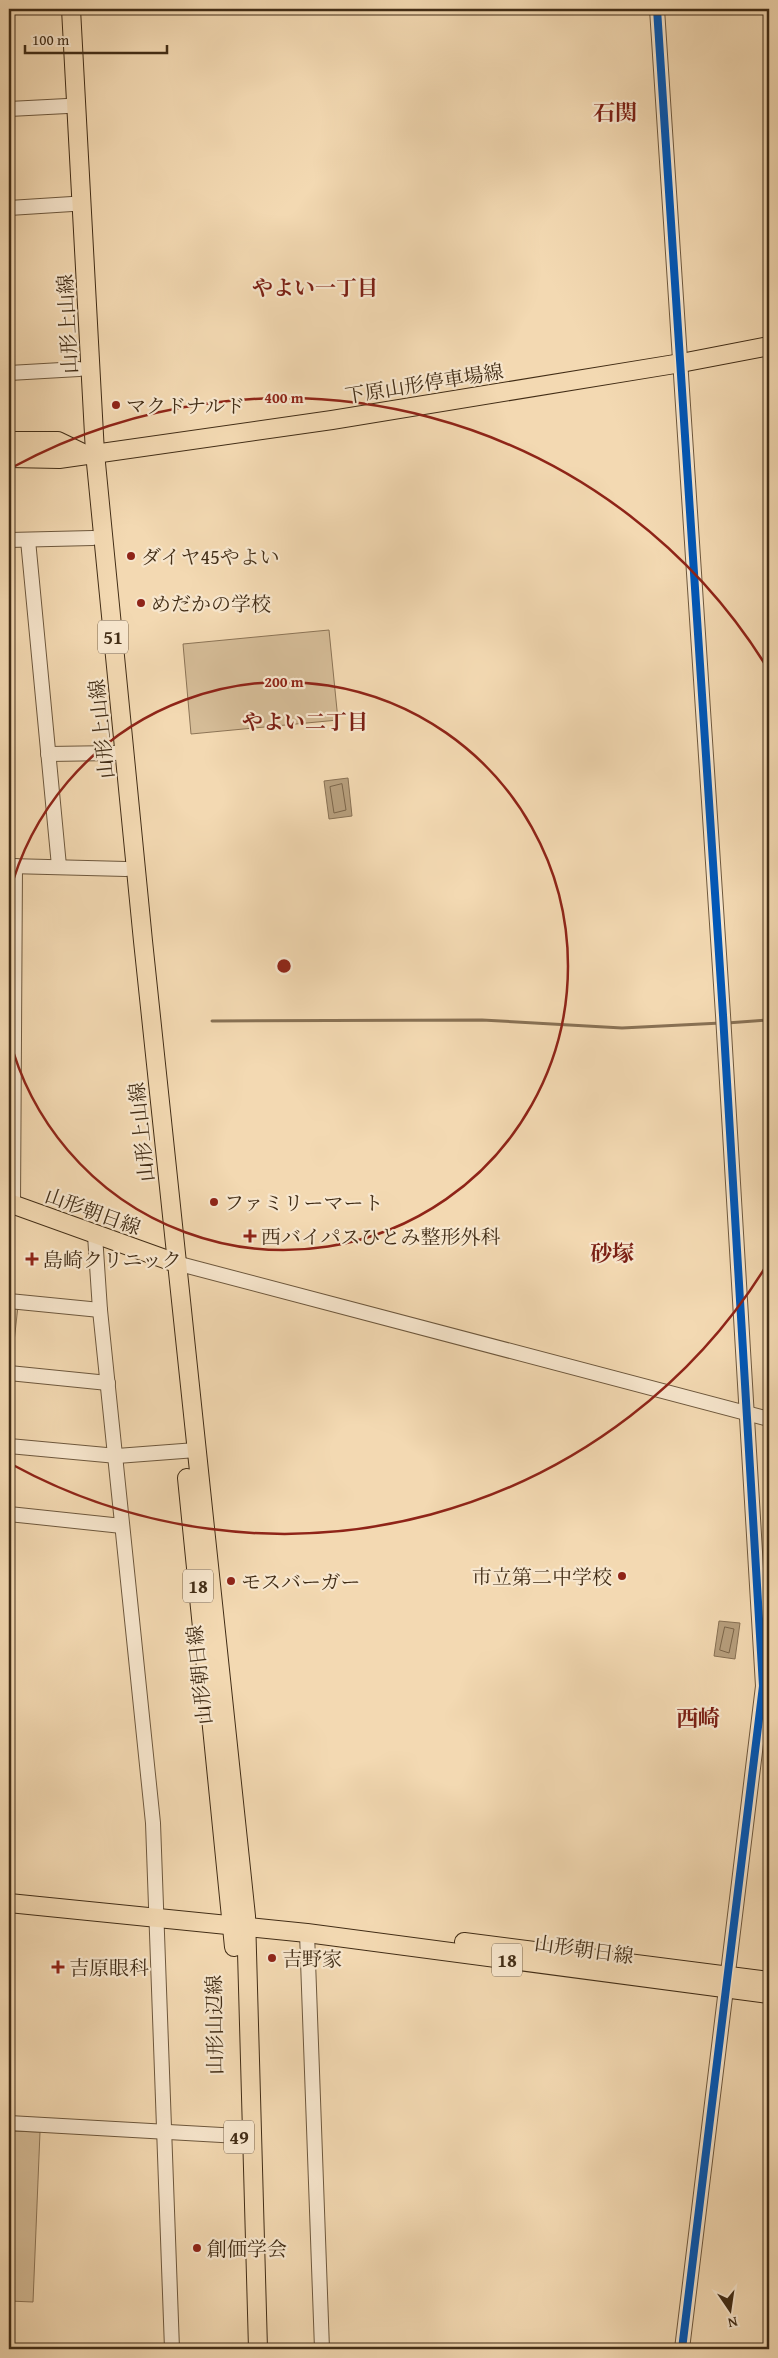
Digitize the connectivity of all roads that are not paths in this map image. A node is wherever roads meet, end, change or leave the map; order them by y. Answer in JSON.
{"nodes":[{"id":1,"x":62,"y":9,"type":"edge"},
{"id":2,"x":71,"y":9,"type":"edge"},
{"id":3,"x":657,"y":9,"type":"edge"},
{"id":4,"x":67,"y":106,"type":"junction"},
{"id":5,"x":9,"y":109,"type":"edge"},
{"id":6,"x":72,"y":204,"type":"junction"},
{"id":7,"x":9,"y":208,"type":"edge"},
{"id":8,"x":769,"y":346,"type":"edge"},
{"id":9,"x":681,"y":363,"type":"junction"},
{"id":10,"x":79,"y":369,"type":"junction"},
{"id":11,"x":9,"y":373,"type":"edge"},
{"id":12,"x":9,"y":441,"type":"edge"},
{"id":13,"x":90,"y":454,"type":"junction"},
{"id":14,"x":9,"y":458,"type":"edge"},
{"id":15,"x":93,"y":538,"type":"junction"},
{"id":16,"x":9,"y":540,"type":"edge"},
{"id":17,"x":28,"y":540,"type":"junction"},
{"id":18,"x":115,"y":753,"type":"junction"},
{"id":19,"x":48,"y":754,"type":"junction"},
{"id":20,"x":12,"y":866,"type":"edge"},
{"id":21,"x":59,"y":866,"type":"junction"},
{"id":22,"x":126,"y":869,"type":"junction"},
{"id":23,"x":11,"y":1204,"type":"edge"},
{"id":24,"x":94,"y":1235,"type":"junction"},
{"id":25,"x":170,"y":1261,"type":"junction"},
{"id":26,"x":9,"y":1301,"type":"edge"},
{"id":27,"x":100,"y":1310,"type":"junction"},
{"id":28,"x":9,"y":1372,"type":"edge"},
{"id":29,"x":108,"y":1384,"type":"junction"},
{"id":30,"x":746,"y":1412,"type":"junction"},
{"id":31,"x":769,"y":1418,"type":"edge"},
{"id":32,"x":9,"y":1446,"type":"edge"},
{"id":33,"x":190,"y":1450,"type":"junction"},
{"id":34,"x":117,"y":1456,"type":"junction"},
{"id":35,"x":9,"y":1514,"type":"edge"},
{"id":36,"x":122,"y":1526,"type":"junction"},
{"id":37,"x":9,"y":1895,"type":"edge"},
{"id":38,"x":9,"y":1903,"type":"edge"},
{"id":39,"x":156,"y":1912,"type":"junction"},
{"id":40,"x":239,"y":1921,"type":"junction"},
{"id":41,"x":307,"y":1932,"type":"junction"},
{"id":42,"x":769,"y":1981,"type":"edge"},
{"id":43,"x":727,"y":1983,"type":"junction"},
{"id":44,"x":769,"y":1994,"type":"edge"},
{"id":45,"x":9,"y":2123,"type":"edge"},
{"id":46,"x":164,"y":2132,"type":"junction"},
{"id":47,"x":239,"y":2136,"type":"junction"},
{"id":48,"x":172,"y":2349,"type":"edge"},
{"id":49,"x":250,"y":2349,"type":"edge"},
{"id":50,"x":258,"y":2349,"type":"edge"},
{"id":51,"x":322,"y":2349,"type":"edge"},
{"id":52,"x":682,"y":2349,"type":"edge"}],
"edges":[{"from":1,"to":4,"type":"main road","name":"山形上山線","number":"51"},
{"from":2,"to":13,"type":"main road","name":"山形上山線","number":"51"},
{"from":3,"to":9,"type":"street"},
{"from":4,"to":5,"type":"street"},
{"from":4,"to":6,"type":"main road","name":"山形上山線","number":"51"},
{"from":6,"to":7,"type":"street"},
{"from":6,"to":10,"type":"main road","name":"山形上山線","number":"51"},
{"from":8,"to":9,"type":"main road","name":"下原山形停車場線"},
{"from":9,"to":13,"type":"main road","name":"下原山形停車場線"},
{"from":9,"to":30,"type":"street"},
{"from":10,"to":11,"type":"street"},
{"from":10,"to":13,"type":"main road","name":"山形上山線","number":"51"},
{"from":12,"to":13,"type":"main road"},
{"from":13,"to":14,"type":"main road","name":"下原山形停車場線"},
{"from":13,"to":15,"type":"main road","name":"山形上山線","number":"51"},
{"from":13,"to":25,"type":"main road","name":"山形上山線","number":"51"},
{"from":15,"to":17,"type":"street"},
{"from":15,"to":18,"type":"main road","name":"山形上山線","number":"51"},
{"from":16,"to":17,"type":"street"},
{"from":17,"to":19,"type":"street"},
{"from":18,"to":19,"type":"street"},
{"from":18,"to":22,"type":"main road","name":"山形上山線","number":"51"},
{"from":19,"to":21,"type":"street"},
{"from":20,"to":21,"type":"street"},
{"from":20,"to":23,"type":"street"},
{"from":21,"to":22,"type":"street"},
{"from":22,"to":25,"type":"main road","name":"山形上山線","number":"51"},
{"from":23,"to":24,"type":"main road","name":"山形朝日線"},
{"from":24,"to":25,"type":"main road","name":"山形朝日線"},
{"from":24,"to":27,"type":"street"},
{"from":25,"to":30,"type":"street"},
{"from":25,"to":33,"type":"main road","name":"山形朝日線","number":"18"},
{"from":26,"to":27,"type":"street"},
{"from":27,"to":29,"type":"street"},
{"from":28,"to":29,"type":"street"},
{"from":29,"to":34,"type":"street"},
{"from":30,"to":31,"type":"street"},
{"from":30,"to":43,"type":"street"},
{"from":32,"to":34,"type":"street"},
{"from":33,"to":34,"type":"street"},
{"from":33,"to":40,"type":"main road","name":"山形朝日線","number":"18"},
{"from":34,"to":36,"type":"street"},
{"from":35,"to":36,"type":"street"},
{"from":36,"to":39,"type":"street"},
{"from":37,"to":39,"type":"main road"},
{"from":38,"to":39,"type":"main road"},
{"from":39,"to":40,"type":"main road"},
{"from":39,"to":46,"type":"street"},
{"from":40,"to":41,"type":"main road","name":"山形朝日線","number":"18"},
{"from":40,"to":43,"type":"main road","name":"山形朝日線","number":"18"},
{"from":40,"to":47,"type":"main road","name":"山形山辺線","number":"49"},
{"from":40,"to":50,"type":"main road","name":"山形山辺線","number":"49"},
{"from":41,"to":43,"type":"main road","name":"山形朝日線","number":"18"},
{"from":41,"to":51,"type":"street"},
{"from":42,"to":43,"type":"main road","name":"山形朝日線","number":"18"},
{"from":43,"to":44,"type":"main road","name":"山形朝日線","number":"18"},
{"from":43,"to":52,"type":"street"},
{"from":45,"to":46,"type":"street"},
{"from":46,"to":47,"type":"street"},
{"from":46,"to":48,"type":"street"},
{"from":47,"to":49,"type":"main road","name":"山形山辺線","number":"49"}]}
